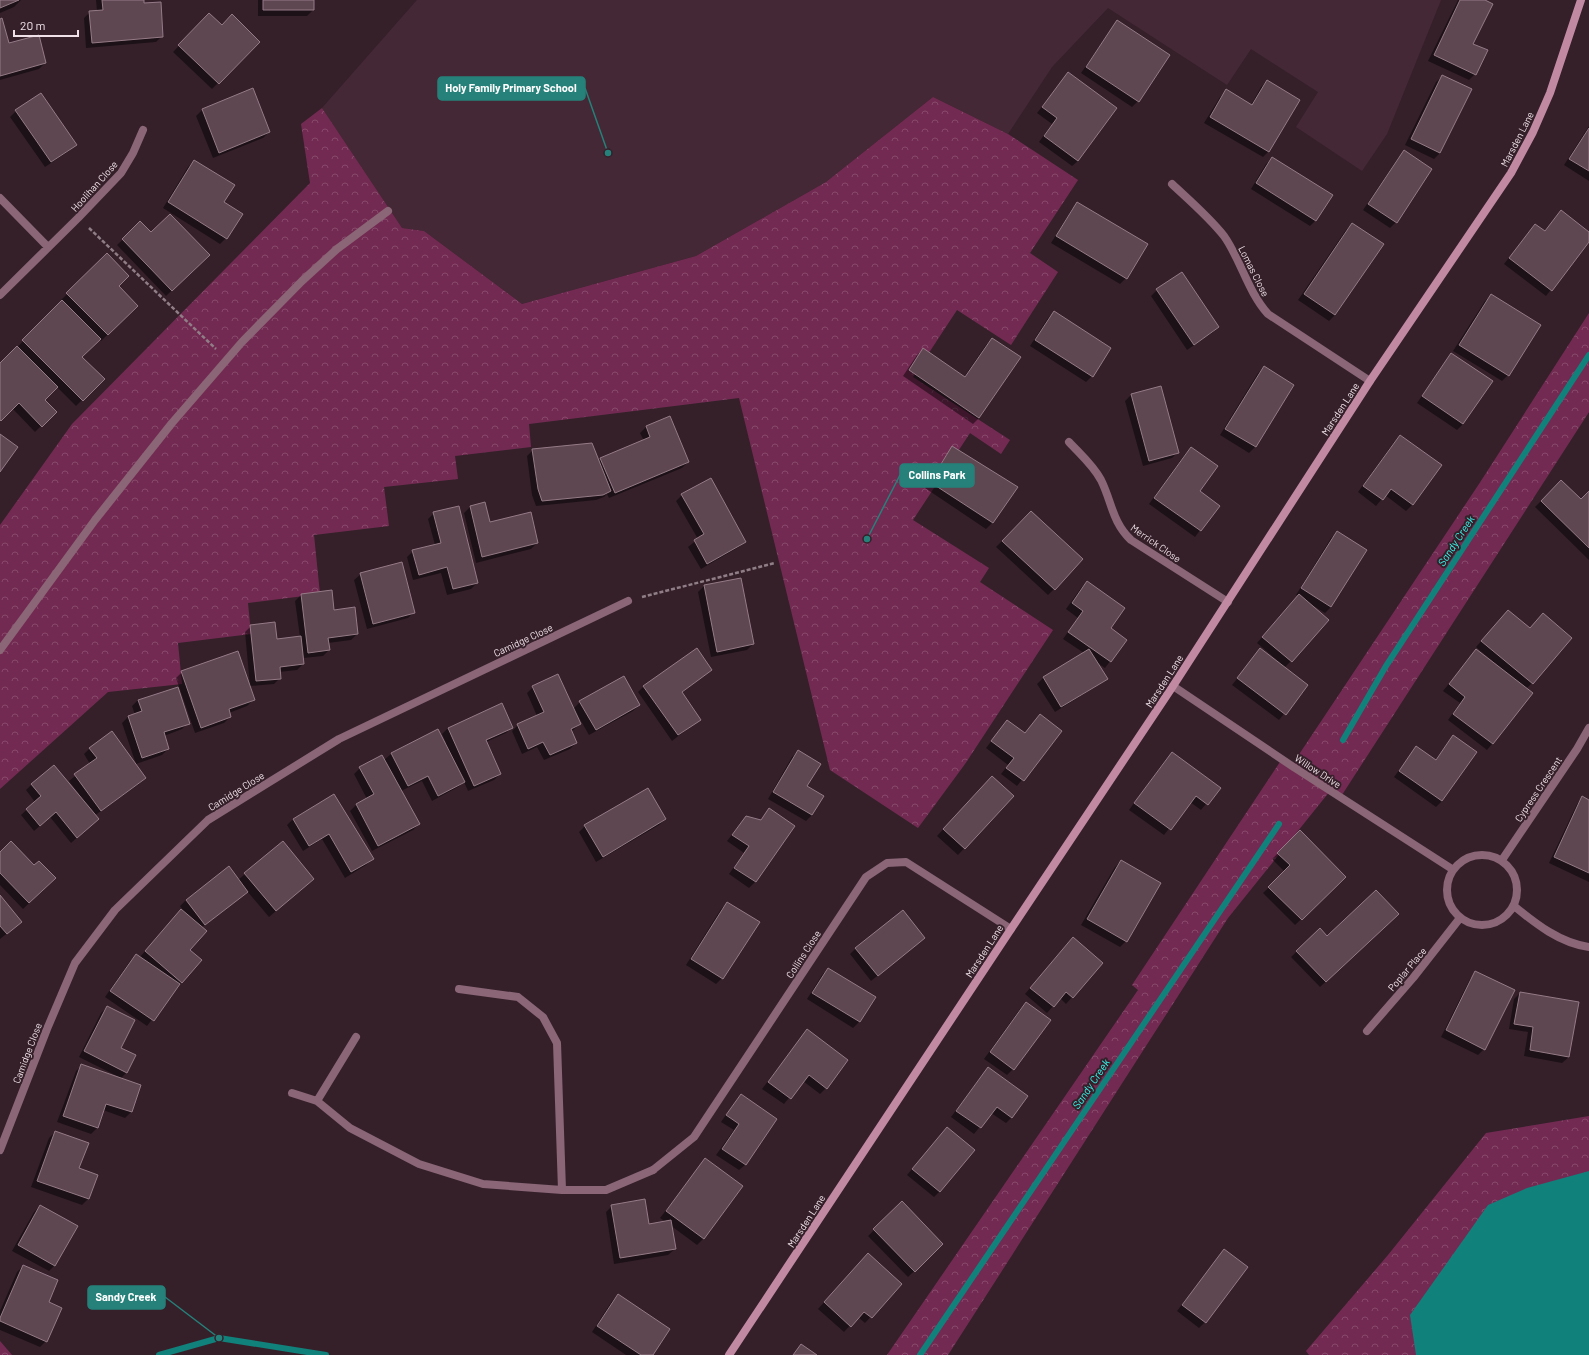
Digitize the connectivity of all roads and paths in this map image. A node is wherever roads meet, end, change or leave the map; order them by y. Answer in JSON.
{"nodes":[{"id":1,"x":1581,"y":0,"type":"edge"},
{"id":2,"x":143,"y":130,"type":"dead end"},
{"id":3,"x":1172,"y":184,"type":"dead end"},
{"id":4,"x":0,"y":198,"type":"edge"},
{"id":5,"x":388,"y":211,"type":"dead end"},
{"id":6,"x":78,"y":218,"type":"junction"},
{"id":7,"x":48,"y":247,"type":"junction"},
{"id":8,"x":0,"y":295,"type":"edge"},
{"id":9,"x":227,"y":360,"type":"junction"},
{"id":10,"x":1370,"y":381,"type":"junction"},
{"id":11,"x":1069,"y":442,"type":"dead end"},
{"id":12,"x":775,"y":563,"type":"dead end"},
{"id":13,"x":628,"y":601,"type":"joint"},
{"id":14,"x":1228,"y":602,"type":"junction"},
{"id":15,"x":0,"y":650,"type":"edge"},
{"id":16,"x":1173,"y":686,"type":"junction"},
{"id":17,"x":1589,"y":728,"type":"edge"},
{"id":18,"x":1502,"y":860,"type":"junction"},
{"id":19,"x":1452,"y":870,"type":"junction"},
{"id":20,"x":1514,"y":906,"type":"junction"},
{"id":21,"x":1460,"y":918,"type":"junction"},
{"id":22,"x":1011,"y":929,"type":"junction"},
{"id":23,"x":1589,"y":947,"type":"edge"},
{"id":24,"x":459,"y":989,"type":"dead end"},
{"id":25,"x":1366,"y":1031,"type":"dead end"},
{"id":26,"x":356,"y":1037,"type":"dead end"},
{"id":27,"x":292,"y":1093,"type":"dead end"},
{"id":28,"x":317,"y":1101,"type":"junction"},
{"id":29,"x":0,"y":1150,"type":"edge"},
{"id":30,"x":562,"y":1190,"type":"junction"},
{"id":31,"x":729,"y":1355,"type":"edge"}],
"edges":[{"from":1,"to":10,"type":"main road","name":"Marsden Lane"},
{"from":2,"to":6,"type":"street","name":"Hoolihan Close"},
{"from":3,"to":10,"type":"street","name":"Lomas Close"},
{"from":4,"to":7,"type":"street"},
{"from":5,"to":9,"type":"street"},
{"from":6,"to":7,"type":"street","name":"Hoolihan Close"},
{"from":6,"to":9,"type":"path"},
{"from":7,"to":8,"type":"street","name":"Hoolihan Close"},
{"from":9,"to":15,"type":"street"},
{"from":10,"to":14,"type":"main road","name":"Marsden Lane"},
{"from":11,"to":14,"type":"street","name":"Merrick Close"},
{"from":12,"to":13,"type":"path"},
{"from":13,"to":29,"type":"street","name":"Camidge Close"},
{"from":14,"to":16,"type":"main road","name":"Marsden Lane"},
{"from":16,"to":19,"type":"street","name":"Willow Drive"},
{"from":16,"to":22,"type":"main road","name":"Marsden Lane"},
{"from":17,"to":18,"type":"street","name":"Cypress Crescent"},
{"from":18,"to":19,"type":"street"},
{"from":18,"to":20,"type":"street"},
{"from":19,"to":21,"type":"street"},
{"from":20,"to":21,"type":"street"},
{"from":20,"to":23,"type":"street"},
{"from":21,"to":25,"type":"street","name":"Poplar Place"},
{"from":22,"to":30,"type":"street","name":"Collins Close"},
{"from":22,"to":31,"type":"main road","name":"Marsden Lane"},
{"from":24,"to":30,"type":"street"},
{"from":26,"to":28,"type":"street"},
{"from":27,"to":28,"type":"street"},
{"from":28,"to":30,"type":"street","name":"Collins Close"}]}
